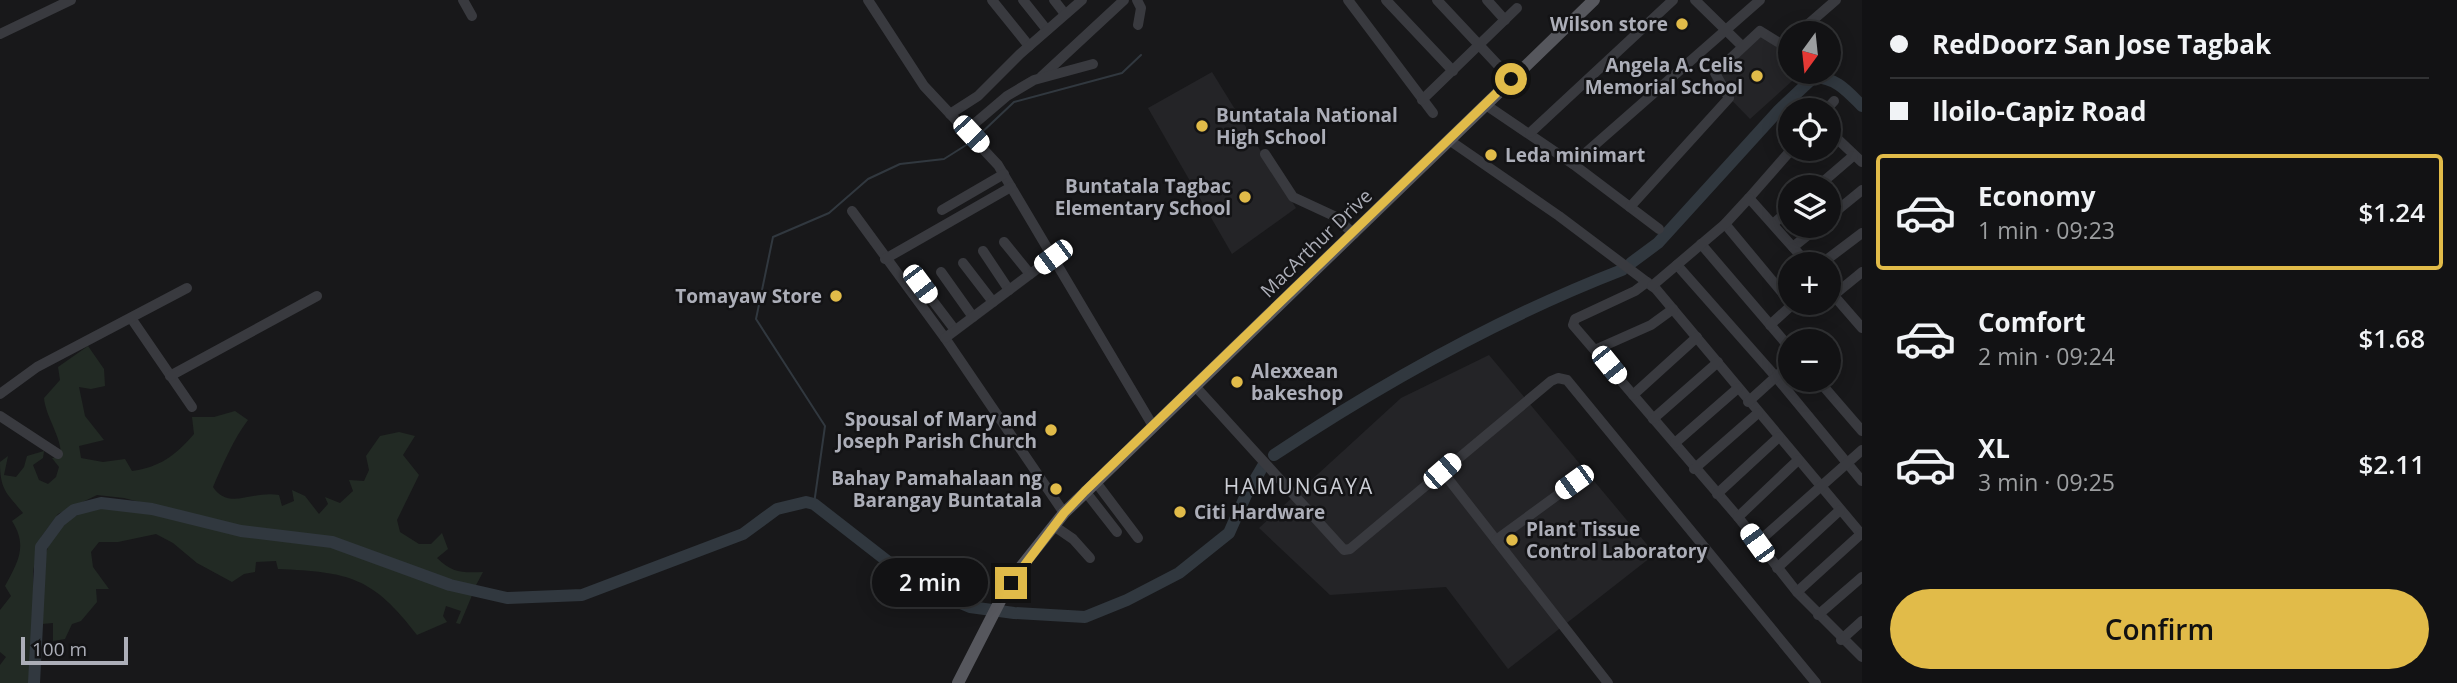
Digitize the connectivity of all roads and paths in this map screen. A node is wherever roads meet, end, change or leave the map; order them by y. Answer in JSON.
{"nodes":[{"id":1,"x":71,"y":0,"type":"edge"},
{"id":2,"x":463,"y":0,"type":"edge"},
{"id":3,"x":868,"y":0,"type":"edge"},
{"id":4,"x":992,"y":0,"type":"edge"},
{"id":5,"x":1024,"y":0,"type":"edge"},
{"id":6,"x":1054,"y":0,"type":"edge"},
{"id":7,"x":1082,"y":0,"type":"edge"},
{"id":8,"x":1124,"y":0,"type":"edge"},
{"id":9,"x":1137,"y":0,"type":"edge"},
{"id":10,"x":1348,"y":0,"type":"edge"},
{"id":11,"x":1386,"y":0,"type":"edge"},
{"id":12,"x":1437,"y":0,"type":"edge"},
{"id":13,"x":1487,"y":0,"type":"edge"},
{"id":14,"x":1594,"y":0,"type":"edge"},
{"id":15,"x":1673,"y":0,"type":"edge"},
{"id":16,"x":1696,"y":0,"type":"edge"},
{"id":17,"x":1760,"y":0,"type":"edge"},
{"id":18,"x":1836,"y":0,"type":"edge"},
{"id":19,"x":1517,"y":8,"type":"dead end"},
{"id":20,"x":1065,"y":15,"type":"junction"},
{"id":21,"x":472,"y":16,"type":"dead end"},
{"id":22,"x":1505,"y":20,"type":"junction"},
{"id":23,"x":1812,"y":21,"type":"edge"},
{"id":24,"x":1138,"y":25,"type":"dead end"},
{"id":25,"x":1047,"y":30,"type":"junction"},
{"id":26,"x":1727,"y":30,"type":"junction"},
{"id":27,"x":0,"y":34,"type":"edge"},
{"id":28,"x":1778,"y":42,"type":"edge"},
{"id":29,"x":1480,"y":45,"type":"junction"},
{"id":30,"x":1029,"y":46,"type":"junction"},
{"id":31,"x":1742,"y":46,"type":"junction"},
{"id":32,"x":1093,"y":64,"type":"dead end"},
{"id":33,"x":1453,"y":71,"type":"junction"},
{"id":34,"x":1041,"y":77,"type":"junction"},
{"id":35,"x":1511,"y":79,"type":"junction"},
{"id":36,"x":1422,"y":100,"type":"junction"},
{"id":37,"x":1486,"y":105,"type":"junction"},
{"id":38,"x":1433,"y":113,"type":"dead end"},
{"id":39,"x":950,"y":114,"type":"junction"},
{"id":40,"x":969,"y":132,"type":"junction"},
{"id":41,"x":1530,"y":133,"type":"junction"},
{"id":42,"x":1449,"y":141,"type":"junction"},
{"id":43,"x":1841,"y":143,"type":"edge"},
{"id":44,"x":1265,"y":154,"type":"dead end"},
{"id":45,"x":1858,"y":159,"type":"edge"},
{"id":46,"x":1782,"y":161,"type":"edge"},
{"id":47,"x":1573,"y":164,"type":"junction"},
{"id":48,"x":1004,"y":174,"type":"junction"},
{"id":49,"x":1835,"y":175,"type":"edge"},
{"id":50,"x":1011,"y":187,"type":"junction"},
{"id":51,"x":1862,"y":190,"type":"edge"},
{"id":52,"x":1749,"y":198,"type":"junction"},
{"id":53,"x":1630,"y":206,"type":"junction"},
{"id":54,"x":1841,"y":207,"type":"edge"},
{"id":55,"x":942,"y":210,"type":"dead end"},
{"id":56,"x":852,"y":211,"type":"dead end"},
{"id":57,"x":1778,"y":220,"type":"edge"},
{"id":58,"x":1725,"y":223,"type":"junction"},
{"id":59,"x":1773,"y":224,"type":"junction"},
{"id":60,"x":1658,"y":229,"type":"dead end"},
{"id":61,"x":1862,"y":233,"type":"edge"},
{"id":62,"x":1354,"y":234,"type":"junction"},
{"id":63,"x":1804,"y":238,"type":"edge"},
{"id":64,"x":1004,"y":242,"type":"dead end"},
{"id":65,"x":1701,"y":244,"type":"junction"},
{"id":66,"x":1793,"y":247,"type":"junction"},
{"id":67,"x":982,"y":251,"type":"dead end"},
{"id":68,"x":1797,"y":252,"type":"edge"},
{"id":69,"x":1837,"y":252,"type":"edge"},
{"id":70,"x":1053,"y":257,"type":"junction"},
{"id":71,"x":885,"y":260,"type":"junction"},
{"id":72,"x":963,"y":263,"type":"dead end"},
{"id":73,"x":1677,"y":265,"type":"junction"},
{"id":74,"x":941,"y":272,"type":"dead end"},
{"id":75,"x":1862,"y":272,"type":"edge"},
{"id":76,"x":1030,"y":274,"type":"junction"},
{"id":77,"x":920,"y":284,"type":"dead end"},
{"id":78,"x":1650,"y":284,"type":"junction"},
{"id":79,"x":1778,"y":286,"type":"edge"},
{"id":80,"x":1841,"y":286,"type":"edge"},
{"id":81,"x":187,"y":288,"type":"dead end"},
{"id":82,"x":1009,"y":290,"type":"junction"},
{"id":83,"x":317,"y":296,"type":"dead end"},
{"id":84,"x":993,"y":302,"type":"junction"},
{"id":85,"x":1841,"y":302,"type":"edge"},
{"id":86,"x":1673,"y":309,"type":"junction"},
{"id":87,"x":1780,"y":315,"type":"edge"},
{"id":88,"x":973,"y":317,"type":"junction"},
{"id":89,"x":131,"y":318,"type":"junction"},
{"id":90,"x":1860,"y":320,"type":"edge"},
{"id":91,"x":1770,"y":325,"type":"junction"},
{"id":92,"x":956,"y":330,"type":"junction"},
{"id":93,"x":1778,"y":334,"type":"edge"},
{"id":94,"x":1696,"y":337,"type":"junction"},
{"id":95,"x":945,"y":338,"type":"junction"},
{"id":96,"x":1597,"y":349,"type":"junction"},
{"id":97,"x":1718,"y":362,"type":"junction"},
{"id":98,"x":170,"y":376,"type":"junction"},
{"id":99,"x":1776,"y":377,"type":"junction"},
{"id":100,"x":1195,"y":386,"type":"junction"},
{"id":101,"x":1738,"y":388,"type":"junction"},
{"id":102,"x":1828,"y":392,"type":"edge"},
{"id":103,"x":0,"y":394,"type":"edge"},
{"id":104,"x":1633,"y":395,"type":"junction"},
{"id":105,"x":1748,"y":402,"type":"junction"},
{"id":106,"x":192,"y":407,"type":"dead end"},
{"id":107,"x":1758,"y":413,"type":"junction"},
{"id":108,"x":0,"y":416,"type":"edge"},
{"id":109,"x":1653,"y":419,"type":"junction"},
{"id":110,"x":1153,"y":426,"type":"junction"},
{"id":111,"x":1862,"y":431,"type":"edge"},
{"id":112,"x":1779,"y":438,"type":"junction"},
{"id":113,"x":1675,"y":443,"type":"junction"},
{"id":114,"x":1862,"y":450,"type":"edge"},
{"id":115,"x":58,"y":454,"type":"dead end"},
{"id":116,"x":1798,"y":460,"type":"junction"},
{"id":117,"x":1847,"y":463,"type":"junction"},
{"id":118,"x":1694,"y":469,"type":"junction"},
{"id":119,"x":1442,"y":471,"type":"junction"},
{"id":120,"x":1095,"y":481,"type":"junction"},
{"id":121,"x":1862,"y":481,"type":"edge"},
{"id":122,"x":1574,"y":482,"type":"dead end"},
{"id":123,"x":1822,"y":487,"type":"junction"},
{"id":124,"x":1085,"y":491,"type":"junction"},
{"id":125,"x":1717,"y":494,"type":"junction"},
{"id":126,"x":1840,"y":510,"type":"junction"},
{"id":127,"x":1064,"y":513,"type":"junction"},
{"id":128,"x":1738,"y":517,"type":"junction"},
{"id":129,"x":1054,"y":526,"type":"junction"},
{"id":130,"x":1117,"y":532,"type":"dead end"},
{"id":131,"x":1862,"y":534,"type":"edge"},
{"id":132,"x":1138,"y":538,"type":"dead end"},
{"id":133,"x":1496,"y":540,"type":"junction"},
{"id":134,"x":1757,"y":543,"type":"junction"},
{"id":135,"x":1090,"y":558,"type":"dead end"},
{"id":136,"x":1777,"y":568,"type":"junction"},
{"id":137,"x":1862,"y":577,"type":"edge"},
{"id":138,"x":1797,"y":593,"type":"junction"},
{"id":139,"x":1818,"y":615,"type":"junction"},
{"id":140,"x":1862,"y":621,"type":"edge"},
{"id":141,"x":1841,"y":640,"type":"junction"},
{"id":142,"x":1862,"y":657,"type":"edge"},
{"id":143,"x":958,"y":683,"type":"edge"},
{"id":144,"x":1608,"y":683,"type":"edge"},
{"id":145,"x":1816,"y":683,"type":"edge"}],
"edges":[{"from":1,"to":27,"type":"street"},
{"from":2,"to":21,"type":"street"},
{"from":3,"to":39,"type":"street"},
{"from":4,"to":30,"type":"street"},
{"from":5,"to":25,"type":"street"},
{"from":6,"to":20,"type":"street"},
{"from":7,"to":20,"type":"street"},
{"from":8,"to":34,"type":"street"},
{"from":9,"to":24,"type":"street"},
{"from":10,"to":36,"type":"street"},
{"from":11,"to":33,"type":"street"},
{"from":12,"to":29,"type":"street"},
{"from":13,"to":22,"type":"street"},
{"from":14,"to":35,"type":"main road","name":"MacArthur Drive"},
{"from":15,"to":41,"type":"street"},
{"from":16,"to":26,"type":"street"},
{"from":17,"to":26,"type":"street"},
{"from":18,"to":23,"type":"street"},
{"from":19,"to":22,"type":"street"},
{"from":20,"to":25,"type":"street"},
{"from":22,"to":29,"type":"street"},
{"from":25,"to":30,"type":"street"},
{"from":26,"to":31,"type":"street"},
{"from":26,"to":47,"type":"street"},
{"from":28,"to":31,"type":"street"},
{"from":29,"to":33,"type":"street"},
{"from":29,"to":35,"type":"street"},
{"from":30,"to":39,"type":"street"},
{"from":31,"to":53,"type":"street"},
{"from":32,"to":34,"type":"street"},
{"from":33,"to":36,"type":"street"},
{"from":34,"to":40,"type":"street"},
{"from":35,"to":37,"type":"main road","name":"MacArthur Drive"},
{"from":36,"to":38,"type":"street"},
{"from":37,"to":41,"type":"street"},
{"from":37,"to":42,"type":"main road","name":"MacArthur Drive"},
{"from":39,"to":40,"type":"street"},
{"from":40,"to":48,"type":"street"},
{"from":41,"to":47,"type":"street"},
{"from":42,"to":62,"type":"main road","name":"MacArthur Drive"},
{"from":42,"to":78,"type":"street"},
{"from":43,"to":45,"type":"street"},
{"from":44,"to":62,"type":"street"},
{"from":45,"to":49,"type":"street"},
{"from":46,"to":52,"type":"street"},
{"from":47,"to":53,"type":"street"},
{"from":48,"to":50,"type":"street"},
{"from":48,"to":55,"type":"street"},
{"from":50,"to":70,"type":"street"},
{"from":50,"to":71,"type":"street"},
{"from":51,"to":54,"type":"street"},
{"from":52,"to":58,"type":"street"},
{"from":52,"to":59,"type":"street"},
{"from":53,"to":60,"type":"street"},
{"from":56,"to":71,"type":"street"},
{"from":57,"to":59,"type":"street"},
{"from":58,"to":65,"type":"street"},
{"from":58,"to":79,"type":"street"},
{"from":59,"to":66,"type":"street"},
{"from":61,"to":69,"type":"street"},
{"from":62,"to":100,"type":"main road","name":"MacArthur Drive"},
{"from":63,"to":66,"type":"street"},
{"from":64,"to":76,"type":"street"},
{"from":65,"to":73,"type":"street"},
{"from":65,"to":91,"type":"street"},
{"from":66,"to":68,"type":"street"},
{"from":67,"to":82,"type":"street"},
{"from":70,"to":76,"type":"street"},
{"from":70,"to":110,"type":"street"},
{"from":71,"to":95,"type":"street"},
{"from":72,"to":84,"type":"street"},
{"from":73,"to":78,"type":"street"},
{"from":73,"to":99,"type":"street"},
{"from":74,"to":88,"type":"street"},
{"from":75,"to":80,"type":"street"},
{"from":76,"to":82,"type":"street"},
{"from":77,"to":92,"type":"street"},
{"from":78,"to":86,"type":"street"},
{"from":78,"to":96,"type":"street"},
{"from":81,"to":89,"type":"street"},
{"from":82,"to":84,"type":"street"},
{"from":83,"to":98,"type":"street"},
{"from":84,"to":88,"type":"street"},
{"from":85,"to":90,"type":"street"},
{"from":86,"to":94,"type":"street"},
{"from":86,"to":96,"type":"street"},
{"from":87,"to":91,"type":"street"},
{"from":88,"to":92,"type":"street"},
{"from":89,"to":98,"type":"street"},
{"from":89,"to":103,"type":"street"},
{"from":91,"to":93,"type":"street"},
{"from":92,"to":95,"type":"street"},
{"from":94,"to":97,"type":"street"},
{"from":94,"to":104,"type":"street"},
{"from":95,"to":127,"type":"street"},
{"from":96,"to":104,"type":"street"},
{"from":97,"to":101,"type":"street"},
{"from":97,"to":109,"type":"street"},
{"from":98,"to":106,"type":"street"},
{"from":99,"to":105,"type":"street"},
{"from":99,"to":117,"type":"street"},
{"from":100,"to":110,"type":"main road","name":"MacArthur Drive"},
{"from":100,"to":119,"type":"street"},
{"from":101,"to":105,"type":"street"},
{"from":101,"to":113,"type":"street"},
{"from":102,"to":111,"type":"street"},
{"from":104,"to":109,"type":"street"},
{"from":105,"to":107,"type":"street"},
{"from":107,"to":112,"type":"street"},
{"from":107,"to":118,"type":"street"},
{"from":108,"to":115,"type":"street"},
{"from":109,"to":113,"type":"street"},
{"from":110,"to":120,"type":"main road","name":"MacArthur Drive"},
{"from":112,"to":116,"type":"street"},
{"from":112,"to":125,"type":"street"},
{"from":113,"to":118,"type":"street"},
{"from":114,"to":117,"type":"street"},
{"from":116,"to":123,"type":"street"},
{"from":116,"to":128,"type":"street"},
{"from":117,"to":121,"type":"street"},
{"from":117,"to":123,"type":"street"},
{"from":118,"to":125,"type":"street"},
{"from":119,"to":133,"type":"street"},
{"from":119,"to":145,"type":"street"},
{"from":120,"to":124,"type":"main road","name":"MacArthur Drive"},
{"from":120,"to":132,"type":"street"},
{"from":122,"to":133,"type":"street"},
{"from":123,"to":126,"type":"street"},
{"from":123,"to":134,"type":"street"},
{"from":124,"to":127,"type":"main road","name":"MacArthur Drive"},
{"from":124,"to":130,"type":"street"},
{"from":125,"to":128,"type":"street"},
{"from":126,"to":131,"type":"street"},
{"from":126,"to":136,"type":"street"},
{"from":127,"to":129,"type":"main road","name":"MacArthur Drive"},
{"from":128,"to":134,"type":"street"},
{"from":129,"to":135,"type":"street"},
{"from":129,"to":143,"type":"main road","name":"MacArthur Drive"},
{"from":131,"to":138,"type":"street"},
{"from":133,"to":144,"type":"street"},
{"from":134,"to":136,"type":"street"},
{"from":136,"to":138,"type":"street"},
{"from":137,"to":139,"type":"street"},
{"from":138,"to":139,"type":"street"},
{"from":139,"to":141,"type":"street"},
{"from":140,"to":141,"type":"street"},
{"from":141,"to":142,"type":"street"}]}
